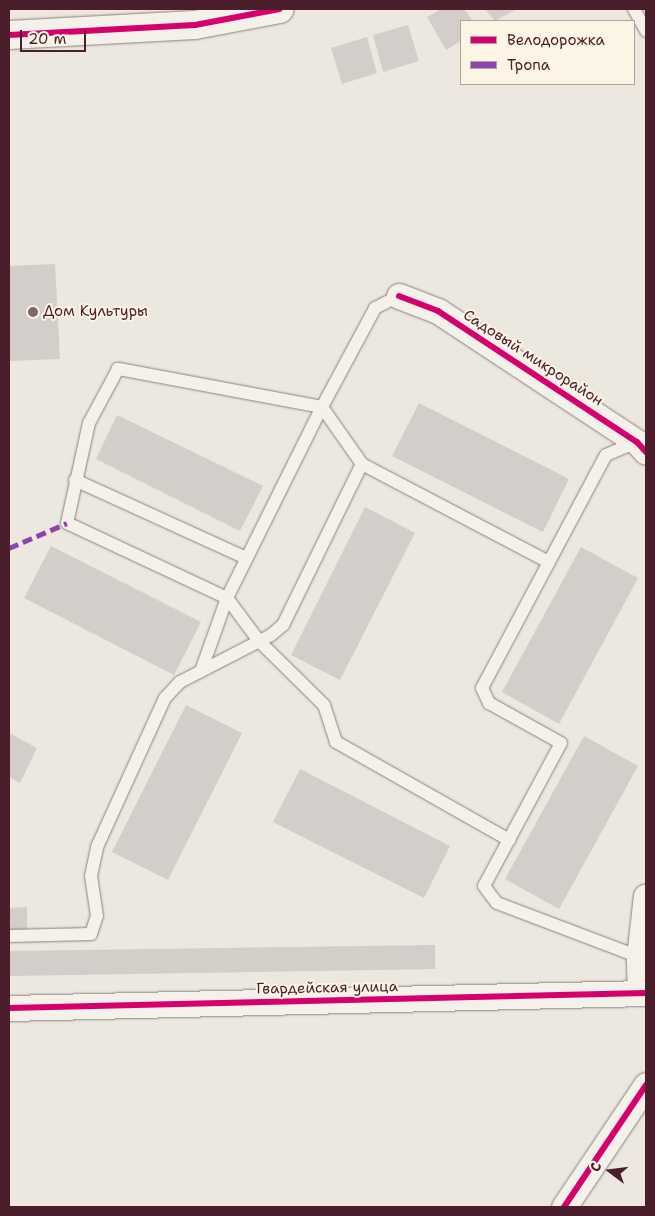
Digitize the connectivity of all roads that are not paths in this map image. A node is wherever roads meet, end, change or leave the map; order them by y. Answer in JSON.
{"nodes":[{"id":1,"x":280,"y":9,"type":"edge"},
{"id":2,"x":634,"y":9,"type":"edge"},
{"id":3,"x":646,"y":31,"type":"edge"},
{"id":4,"x":9,"y":35,"type":"edge"},
{"id":5,"x":399,"y":296,"type":"joint"},
{"id":6,"x":322,"y":407,"type":"junction"},
{"id":7,"x":642,"y":447,"type":"edge"},
{"id":8,"x":362,"y":464,"type":"junction"},
{"id":9,"x":75,"y":480,"type":"junction"},
{"id":10,"x":246,"y":558,"type":"junction"},
{"id":11,"x":549,"y":562,"type":"junction"},
{"id":12,"x":227,"y":598,"type":"junction"},
{"id":13,"x":259,"y":641,"type":"junction"},
{"id":14,"x":201,"y":671,"type":"junction"},
{"id":15,"x":509,"y":840,"type":"junction"},
{"id":16,"x":646,"y":896,"type":"edge"},
{"id":17,"x":9,"y":936,"type":"edge"},
{"id":18,"x":639,"y":957,"type":"junction"},
{"id":19,"x":643,"y":993,"type":"edge"},
{"id":20,"x":9,"y":1008,"type":"edge"},
{"id":21,"x":646,"y":1085,"type":"edge"},
{"id":22,"x":564,"y":1207,"type":"edge"}],
"edges":[{"from":1,"to":4,"type":"street"},
{"from":2,"to":3,"type":"lane"},
{"from":5,"to":6,"type":"lane"},
{"from":5,"to":7,"type":"street","name":"Садовый микрорайон"},
{"from":6,"to":8,"type":"lane"},
{"from":6,"to":9,"type":"lane"},
{"from":6,"to":10,"type":"lane"},
{"from":7,"to":11,"type":"lane"},
{"from":8,"to":11,"type":"lane"},
{"from":8,"to":13,"type":"lane"},
{"from":9,"to":10,"type":"lane"},
{"from":9,"to":12,"type":"lane"},
{"from":10,"to":12,"type":"lane"},
{"from":11,"to":15,"type":"lane"},
{"from":12,"to":13,"type":"lane"},
{"from":12,"to":14,"type":"lane"},
{"from":13,"to":14,"type":"lane"},
{"from":13,"to":15,"type":"lane"},
{"from":14,"to":17,"type":"lane"},
{"from":15,"to":18,"type":"lane"},
{"from":16,"to":18,"type":"street"},
{"from":18,"to":19,"type":"street"},
{"from":19,"to":20,"type":"street","name":"Гвардейская улица"},
{"from":21,"to":22,"type":"street"}]}
